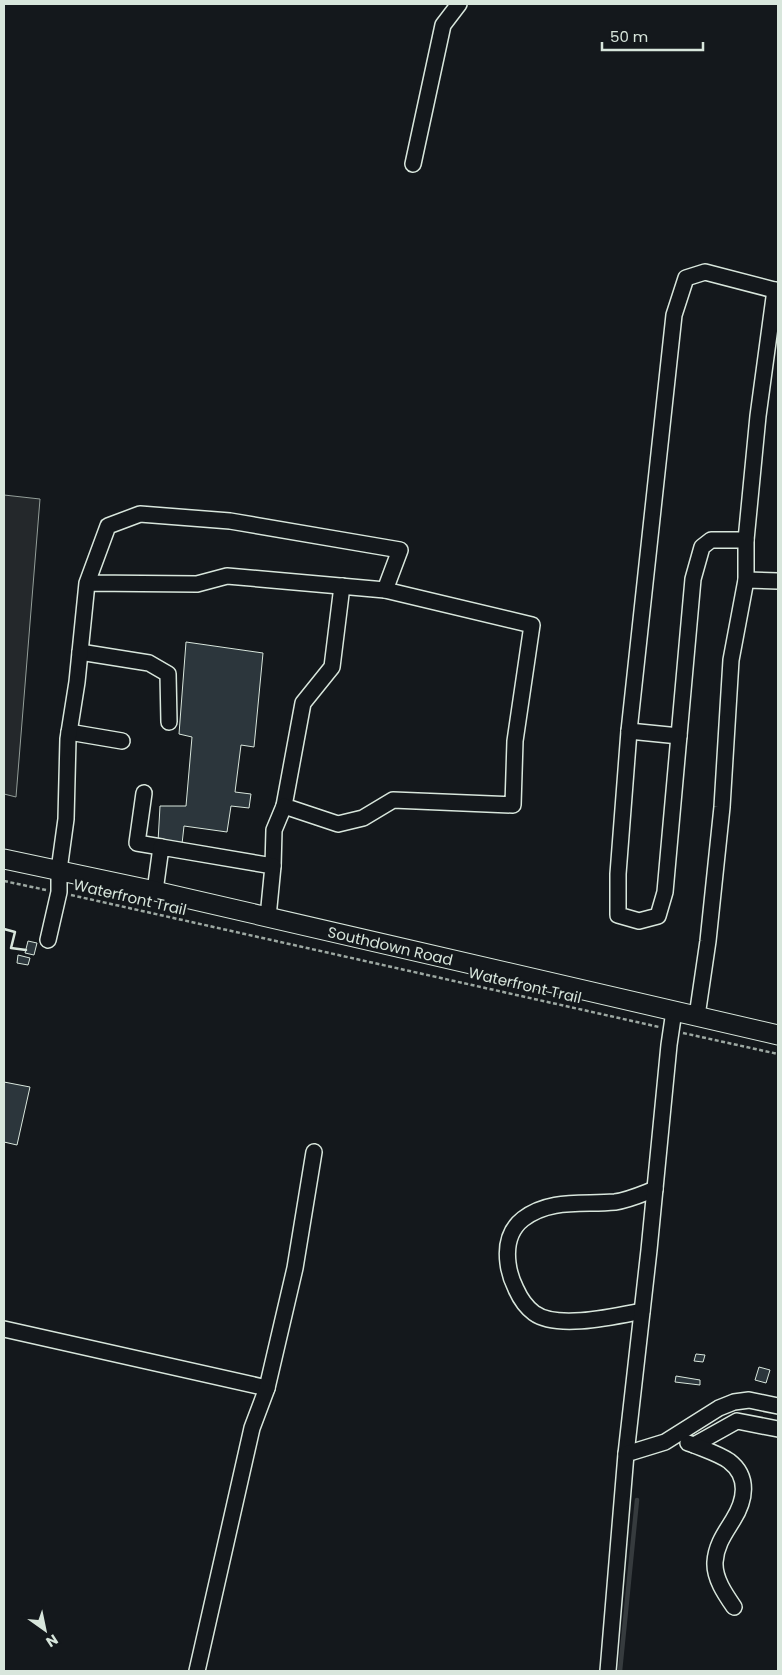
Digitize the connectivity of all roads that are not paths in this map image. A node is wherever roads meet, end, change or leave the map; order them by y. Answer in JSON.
{"nodes":[{"id":1,"x":459,"y":4,"type":"edge"},
{"id":2,"x":413,"y":164,"type":"dead end"},
{"id":3,"x":776,"y":291,"type":"edge"},
{"id":4,"x":746,"y":540,"type":"junction"},
{"id":5,"x":746,"y":580,"type":"junction"},
{"id":6,"x":778,"y":582,"type":"edge"},
{"id":7,"x":87,"y":584,"type":"junction"},
{"id":8,"x":342,"y":586,"type":"junction"},
{"id":9,"x":385,"y":590,"type":"junction"},
{"id":10,"x":80,"y":652,"type":"junction"},
{"id":11,"x":169,"y":722,"type":"dead end"},
{"id":12,"x":629,"y":731,"type":"junction"},
{"id":13,"x":69,"y":732,"type":"junction"},
{"id":14,"x":679,"y":736,"type":"junction"},
{"id":15,"x":122,"y":741,"type":"dead end"},
{"id":16,"x":144,"y":793,"type":"dead end"},
{"id":17,"x":284,"y":806,"type":"junction"},
{"id":18,"x":161,"y":847,"type":"junction"},
{"id":19,"x":4,"y":858,"type":"edge"},
{"id":20,"x":273,"y":866,"type":"junction"},
{"id":21,"x":59,"y":870,"type":"junction"},
{"id":22,"x":155,"y":891,"type":"junction"},
{"id":23,"x":268,"y":916,"type":"junction"},
{"id":24,"x":48,"y":940,"type":"dead end"},
{"id":25,"x":674,"y":1011,"type":"junction"},
{"id":26,"x":697,"y":1016,"type":"junction"},
{"id":27,"x":778,"y":1035,"type":"edge"},
{"id":28,"x":314,"y":1152,"type":"dead end"},
{"id":29,"x":655,"y":1189,"type":"junction"},
{"id":30,"x":642,"y":1310,"type":"junction"},
{"id":31,"x":4,"y":1329,"type":"edge"},
{"id":32,"x":267,"y":1388,"type":"junction"},
{"id":33,"x":778,"y":1406,"type":"edge"},
{"id":34,"x":778,"y":1430,"type":"edge"},
{"id":35,"x":672,"y":1438,"type":"junction"},
{"id":36,"x":694,"y":1446,"type":"junction"},
{"id":37,"x":626,"y":1454,"type":"junction"},
{"id":38,"x":734,"y":1607,"type":"dead end"},
{"id":39,"x":197,"y":1671,"type":"edge"},
{"id":40,"x":608,"y":1671,"type":"edge"}],
"edges":[{"from":1,"to":2,"type":"lane"},
{"from":3,"to":4,"type":"lane"},
{"from":3,"to":12,"type":"lane"},
{"from":4,"to":5,"type":"lane"},
{"from":4,"to":14,"type":"lane"},
{"from":5,"to":6,"type":"lane"},
{"from":5,"to":26,"type":"lane"},
{"from":7,"to":8,"type":"lane"},
{"from":7,"to":9,"type":"lane"},
{"from":7,"to":10,"type":"lane"},
{"from":8,"to":9,"type":"lane"},
{"from":8,"to":17,"type":"lane"},
{"from":9,"to":17,"type":"lane"},
{"from":10,"to":11,"type":"lane"},
{"from":10,"to":13,"type":"lane"},
{"from":12,"to":14,"type":"lane"},
{"from":12,"to":14,"type":"lane"},
{"from":13,"to":15,"type":"lane"},
{"from":13,"to":21,"type":"lane"},
{"from":16,"to":18,"type":"lane"},
{"from":17,"to":20,"type":"lane"},
{"from":18,"to":20,"type":"lane"},
{"from":18,"to":22,"type":"lane"},
{"from":19,"to":21,"type":"main road","name":"Southdown Road"},
{"from":20,"to":23,"type":"lane"},
{"from":21,"to":22,"type":"main road","name":"Southdown Road"},
{"from":21,"to":24,"type":"lane"},
{"from":22,"to":23,"type":"main road","name":"Southdown Road"},
{"from":23,"to":25,"type":"main road","name":"Southdown Road"},
{"from":25,"to":26,"type":"main road","name":"Southdown Road"},
{"from":25,"to":29,"type":"lane"},
{"from":26,"to":27,"type":"main road","name":"Southdown Road"},
{"from":28,"to":32,"type":"lane"},
{"from":29,"to":30,"type":"lane"},
{"from":29,"to":30,"type":"lane"},
{"from":30,"to":37,"type":"lane"},
{"from":31,"to":32,"type":"lane"},
{"from":32,"to":39,"type":"lane"},
{"from":33,"to":35,"type":"lane"},
{"from":34,"to":36,"type":"lane"},
{"from":35,"to":36,"type":"lane"},
{"from":35,"to":37,"type":"lane"},
{"from":36,"to":38,"type":"lane"},
{"from":37,"to":40,"type":"lane"}]}
